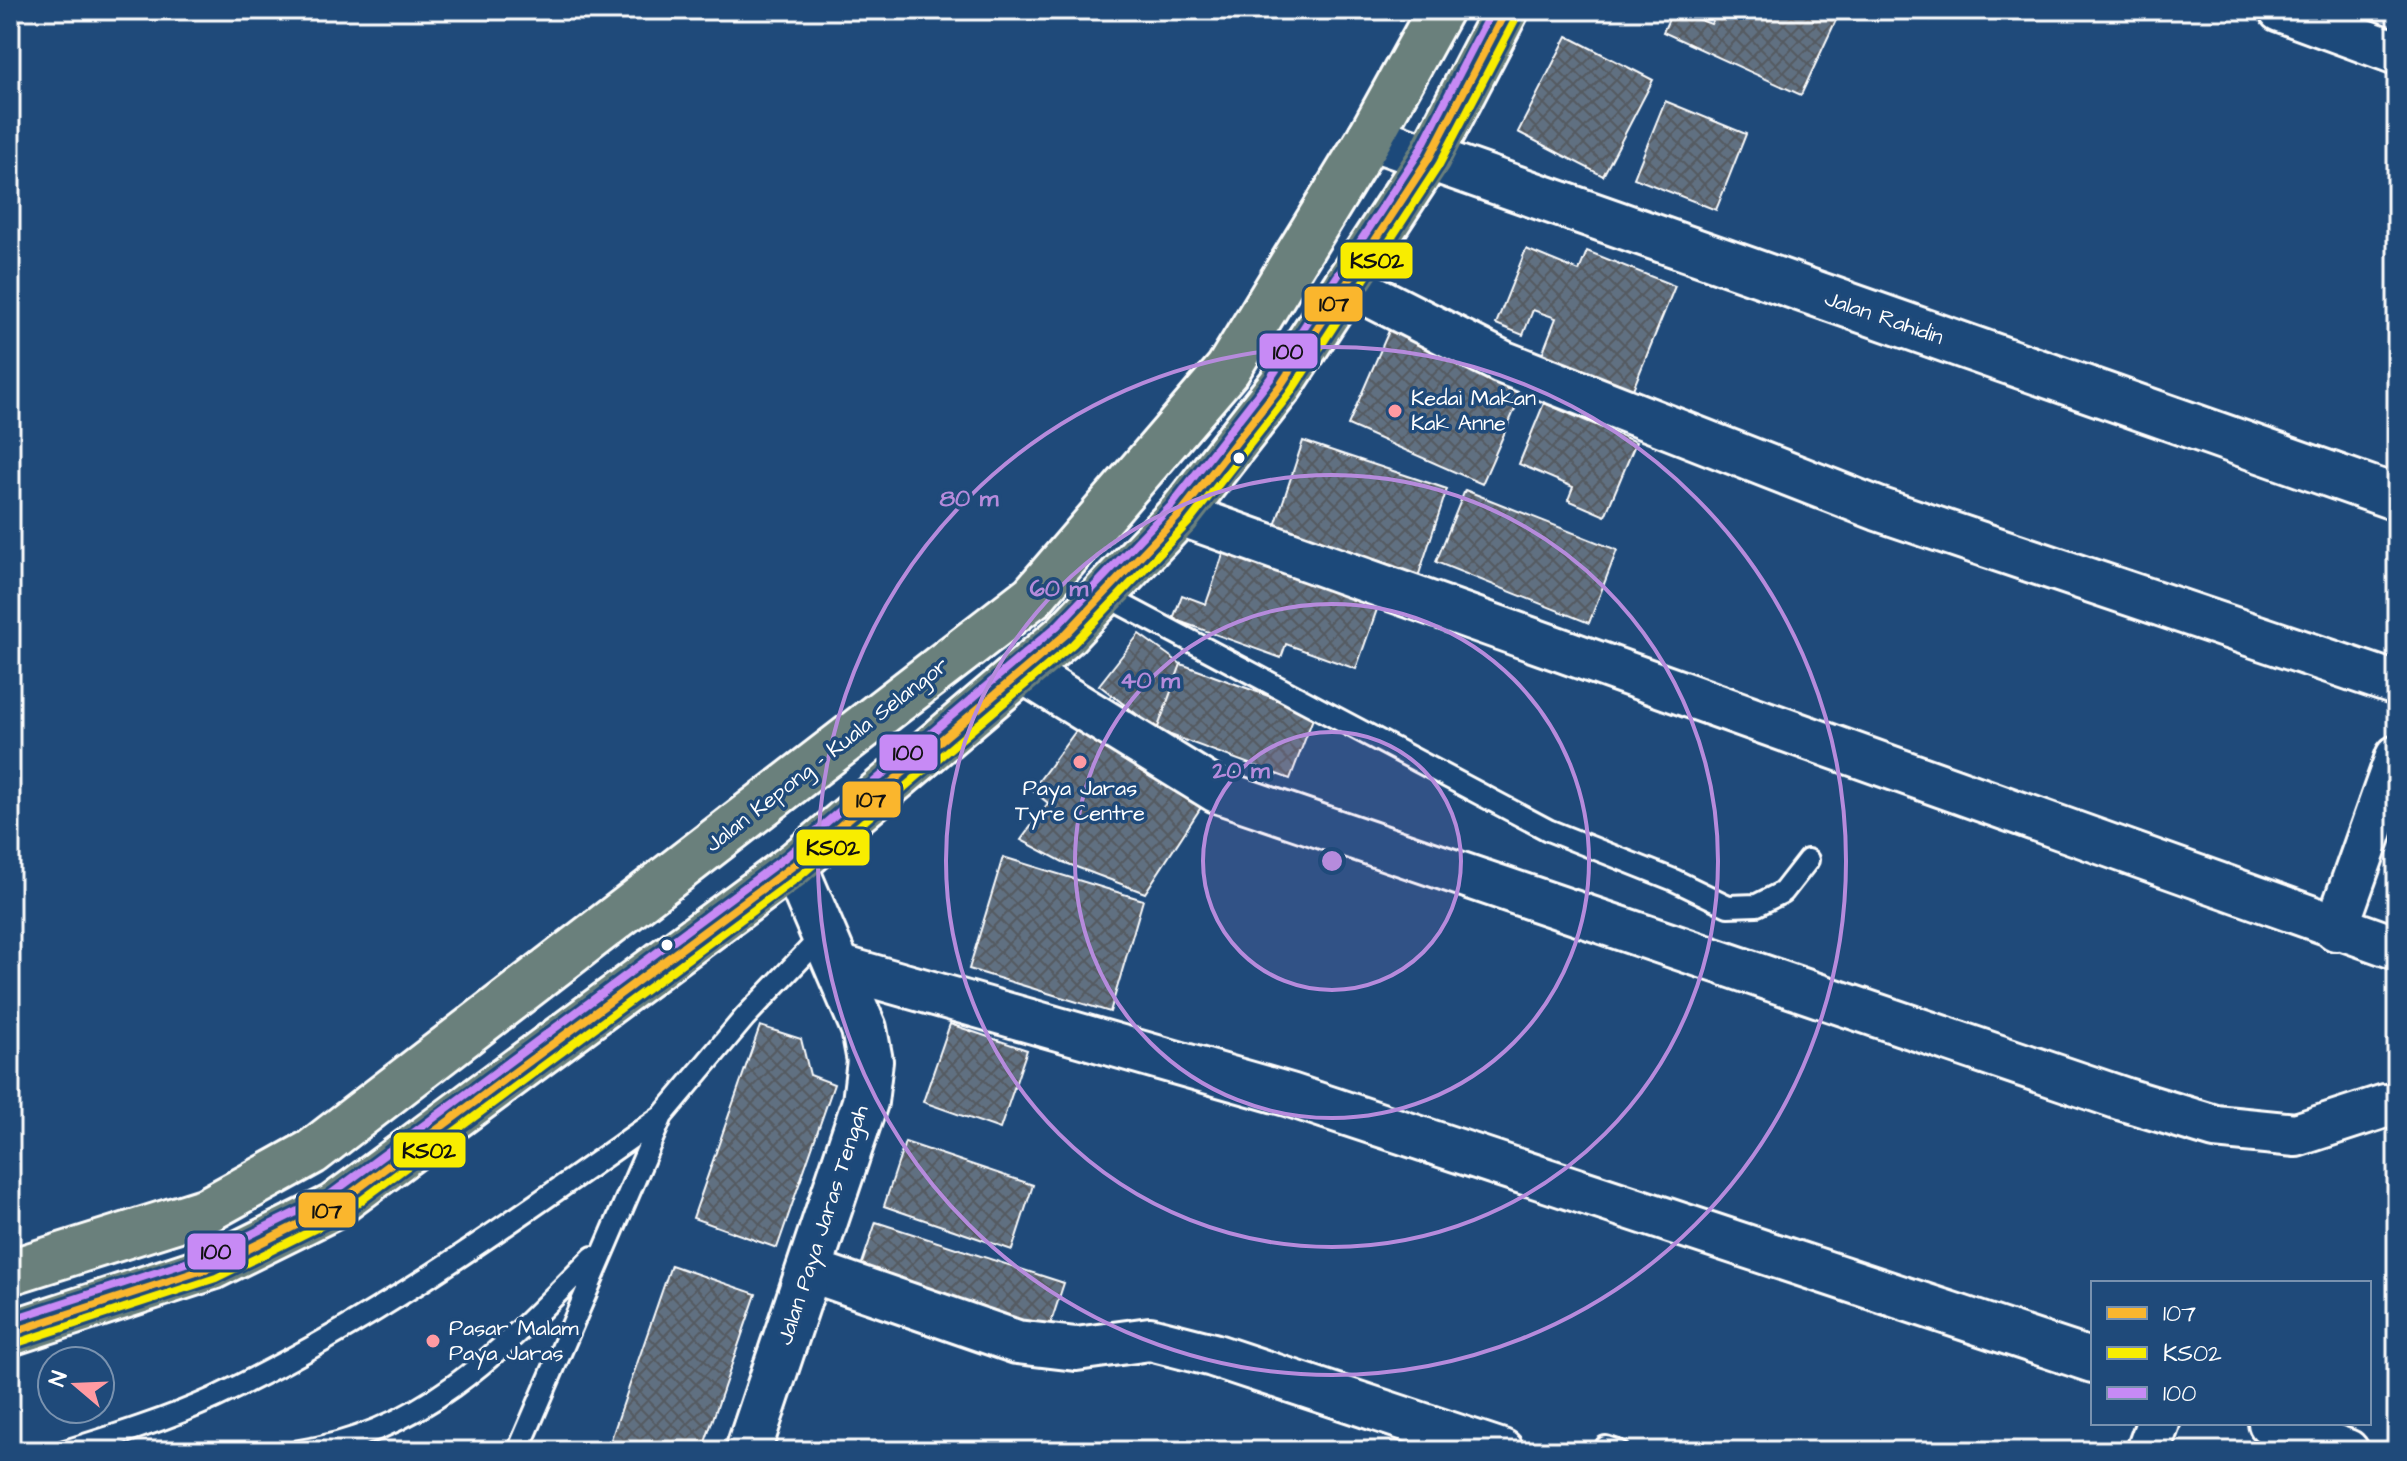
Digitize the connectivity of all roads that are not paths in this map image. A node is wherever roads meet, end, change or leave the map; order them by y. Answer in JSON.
{"nodes":[{"id":1,"x":1440,"y":10,"type":"edge"},
{"id":2,"x":1506,"y":10,"type":"edge"},
{"id":3,"x":2280,"y":10,"type":"edge"},
{"id":4,"x":2397,"y":53,"type":"edge"},
{"id":5,"x":1370,"y":137,"type":"junction"},
{"id":6,"x":1429,"y":158,"type":"junction"},
{"id":7,"x":1346,"y":283,"type":"junction"},
{"id":8,"x":2397,"y":498,"type":"edge"},
{"id":9,"x":1180,"y":514,"type":"junction"},
{"id":10,"x":1104,"y":595,"type":"junction"},
{"id":11,"x":1022,"y":671,"type":"junction"},
{"id":12,"x":2397,"y":684,"type":"edge"},
{"id":13,"x":2397,"y":757,"type":"edge"},
{"id":14,"x":1808,"y":860,"type":"dead end"},
{"id":15,"x":794,"y":865,"type":"junction"},
{"id":16,"x":2336,"y":929,"type":"junction"},
{"id":17,"x":2397,"y":948,"type":"edge"},
{"id":18,"x":830,"y":950,"type":"junction"},
{"id":19,"x":2397,"y":1106,"type":"edge"},
{"id":20,"x":662,"y":1116,"type":"junction"},
{"id":21,"x":602,"y":1248,"type":"junction"},
{"id":22,"x":809,"y":1270,"type":"junction"},
{"id":23,"x":10,"y":1272,"type":"edge"},
{"id":24,"x":10,"y":1333,"type":"edge"},
{"id":25,"x":2091,"y":1360,"type":"edge"},
{"id":26,"x":2157,"y":1425,"type":"edge"},
{"id":27,"x":2276,"y":1425,"type":"edge"},
{"id":28,"x":752,"y":1450,"type":"edge"},
{"id":29,"x":67,"y":1451,"type":"edge"},
{"id":30,"x":84,"y":1451,"type":"edge"},
{"id":31,"x":299,"y":1451,"type":"edge"},
{"id":32,"x":518,"y":1451,"type":"edge"},
{"id":33,"x":1502,"y":1451,"type":"edge"},
{"id":34,"x":2148,"y":1451,"type":"edge"},
{"id":35,"x":2347,"y":1451,"type":"edge"}],
"edges":[{"from":1,"to":5,"type":"highway","name":"Jalan Kepong - Kuala Selangor"},
{"from":2,"to":6,"type":"highway"},
{"from":3,"to":4,"type":"street"},
{"from":5,"to":6,"type":"street","name":"Jalan Rahidin"},
{"from":5,"to":23,"type":"highway","name":"Jalan Kepong - Kuala Selangor"},
{"from":6,"to":7,"type":"highway"},
{"from":6,"to":8,"type":"street","name":"Jalan Rahidin"},
{"from":7,"to":9,"type":"highway"},
{"from":7,"to":12,"type":"street"},
{"from":9,"to":10,"type":"highway"},
{"from":9,"to":16,"type":"street"},
{"from":10,"to":11,"type":"highway"},
{"from":10,"to":14,"type":"lane"},
{"from":11,"to":15,"type":"highway"},
{"from":11,"to":19,"type":"street"},
{"from":13,"to":16,"type":"street"},
{"from":15,"to":18,"type":"street","name":"Jalan Paya Jaras Tengah"},
{"from":15,"to":24,"type":"highway"},
{"from":16,"to":17,"type":"street"},
{"from":18,"to":20,"type":"lane"},
{"from":18,"to":22,"type":"street","name":"Jalan Paya Jaras Tengah"},
{"from":18,"to":25,"type":"street"},
{"from":20,"to":21,"type":"lane"},
{"from":20,"to":29,"type":"lane"},
{"from":21,"to":31,"type":"lane"},
{"from":21,"to":32,"type":"lane"},
{"from":22,"to":28,"type":"street","name":"Jalan Paya Jaras Tengah"},
{"from":22,"to":33,"type":"street"},
{"from":26,"to":34,"type":"street"},
{"from":27,"to":35,"type":"street"},
{"from":29,"to":30,"type":"lane"}]}
